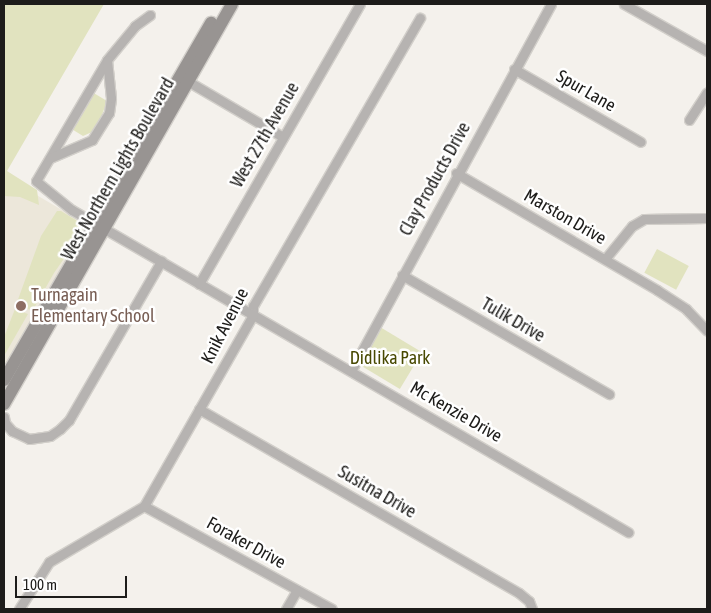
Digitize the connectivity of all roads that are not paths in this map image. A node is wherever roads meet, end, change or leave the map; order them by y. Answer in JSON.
{"nodes":[{"id":1,"x":223,"y":4,"type":"edge"},
{"id":2,"x":232,"y":4,"type":"edge"},
{"id":3,"x":360,"y":4,"type":"edge"},
{"id":4,"x":550,"y":4,"type":"edge"},
{"id":5,"x":624,"y":4,"type":"edge"},
{"id":6,"x":150,"y":15,"type":"dead end"},
{"id":7,"x":420,"y":18,"type":"dead end"},
{"id":8,"x":707,"y":51,"type":"edge"},
{"id":9,"x":107,"y":60,"type":"junction"},
{"id":10,"x":514,"y":69,"type":"junction"},
{"id":11,"x":184,"y":79,"type":"junction"},
{"id":12,"x":707,"y":92,"type":"edge"},
{"id":13,"x":689,"y":120,"type":"dead end"},
{"id":14,"x":283,"y":137,"type":"junction"},
{"id":15,"x":641,"y":142,"type":"dead end"},
{"id":16,"x":50,"y":158,"type":"junction"},
{"id":17,"x":456,"y":173,"type":"junction"},
{"id":18,"x":707,"y":218,"type":"edge"},
{"id":19,"x":100,"y":226,"type":"junction"},
{"id":20,"x":605,"y":259,"type":"junction"},
{"id":21,"x":162,"y":262,"type":"junction"},
{"id":22,"x":402,"y":275,"type":"junction"},
{"id":23,"x":199,"y":284,"type":"junction"},
{"id":24,"x":253,"y":316,"type":"junction"},
{"id":25,"x":707,"y":331,"type":"edge"},
{"id":26,"x":351,"y":371,"type":"junction"},
{"id":27,"x":4,"y":380,"type":"edge"},
{"id":28,"x":609,"y":394,"type":"dead end"},
{"id":29,"x":4,"y":405,"type":"edge"},
{"id":30,"x":199,"y":408,"type":"junction"},
{"id":31,"x":4,"y":420,"type":"edge"},
{"id":32,"x":144,"y":506,"type":"junction"},
{"id":33,"x":628,"y":532,"type":"dead end"},
{"id":34,"x":297,"y":590,"type":"junction"},
{"id":35,"x":19,"y":609,"type":"edge"},
{"id":36,"x":286,"y":609,"type":"edge"},
{"id":37,"x":332,"y":609,"type":"edge"},
{"id":38,"x":532,"y":609,"type":"edge"}],
"edges":[{"from":1,"to":11,"type":"street","name":"West Northern Lights Boulevard"},
{"from":2,"to":11,"type":"street","name":"West Northern Lights Boulevard"},
{"from":3,"to":14,"type":"street","name":"West 27th Avenue"},
{"from":4,"to":10,"type":"street","name":"Clay Products Drive"},
{"from":5,"to":8,"type":"street"},
{"from":6,"to":9,"type":"street"},
{"from":7,"to":24,"type":"street","name":"Knik Avenue"},
{"from":9,"to":16,"type":"street"},
{"from":9,"to":16,"type":"street"},
{"from":10,"to":15,"type":"street","name":"Spur Lane"},
{"from":10,"to":17,"type":"street","name":"Clay Products Drive"},
{"from":11,"to":14,"type":"street"},
{"from":11,"to":19,"type":"street","name":"West Northern Lights Boulevard"},
{"from":12,"to":13,"type":"street"},
{"from":14,"to":23,"type":"street","name":"West 27th Avenue"},
{"from":16,"to":19,"type":"street","name":"Mc Kenzie Drive"},
{"from":17,"to":20,"type":"street","name":"Marston Drive"},
{"from":17,"to":22,"type":"street","name":"Clay Products Drive"},
{"from":18,"to":20,"type":"street"},
{"from":19,"to":21,"type":"street","name":"Mc Kenzie Drive"},
{"from":19,"to":27,"type":"street","name":"West Northern Lights Boulevard"},
{"from":19,"to":29,"type":"street","name":"West Northern Lights Boulevard"},
{"from":20,"to":25,"type":"street","name":"Marston Drive"},
{"from":21,"to":23,"type":"street","name":"Mc Kenzie Drive"},
{"from":21,"to":31,"type":"street"},
{"from":22,"to":26,"type":"street","name":"Clay Products Drive"},
{"from":22,"to":28,"type":"street","name":"Tulik Drive"},
{"from":23,"to":24,"type":"street","name":"Mc Kenzie Drive"},
{"from":24,"to":26,"type":"street","name":"Mc Kenzie Drive"},
{"from":24,"to":30,"type":"street","name":"Knik Avenue"},
{"from":26,"to":33,"type":"street","name":"Mc Kenzie Drive"},
{"from":30,"to":32,"type":"street","name":"Knik Avenue"},
{"from":30,"to":38,"type":"street","name":"Susitna Drive"},
{"from":32,"to":34,"type":"street","name":"Foraker Drive"},
{"from":32,"to":35,"type":"street"},
{"from":34,"to":36,"type":"street"},
{"from":34,"to":37,"type":"street","name":"Foraker Drive"}]}
